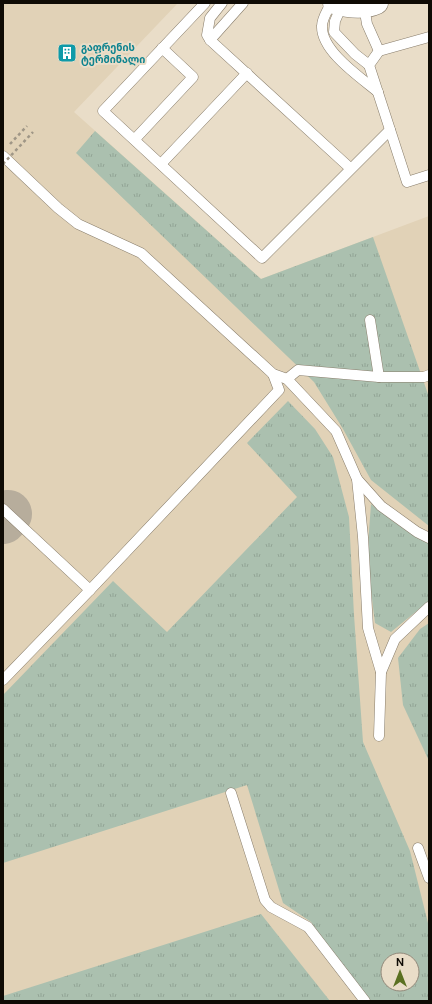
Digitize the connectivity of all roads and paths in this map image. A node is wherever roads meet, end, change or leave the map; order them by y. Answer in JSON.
{"nodes":[{"id":1,"x":205,"y":3,"type":"edge"},
{"id":2,"x":222,"y":3,"type":"edge"},
{"id":3,"x":243,"y":3,"type":"edge"},
{"id":4,"x":336,"y":4,"type":"edge"},
{"id":5,"x":371,"y":5,"type":"edge"},
{"id":6,"x":429,"y":37,"type":"edge"},
{"id":7,"x":210,"y":40,"type":"junction"},
{"id":8,"x":162,"y":48,"type":"junction"},
{"id":9,"x":379,"y":51,"type":"junction"},
{"id":10,"x":369,"y":65,"type":"junction"},
{"id":11,"x":247,"y":73,"type":"junction"},
{"id":12,"x":378,"y":92,"type":"junction"},
{"id":13,"x":27,"y":126,"type":"dead end"},
{"id":14,"x":390,"y":130,"type":"junction"},
{"id":15,"x":33,"y":132,"type":"dead end"},
{"id":16,"x":135,"y":139,"type":"junction"},
{"id":17,"x":8,"y":147,"type":"dead end"},
{"id":18,"x":3,"y":156,"type":"edge"},
{"id":19,"x":3,"y":164,"type":"edge"},
{"id":20,"x":162,"y":164,"type":"junction"},
{"id":21,"x":350,"y":168,"type":"junction"},
{"id":22,"x":429,"y":175,"type":"edge"},
{"id":23,"x":370,"y":320,"type":"dead end"},
{"id":24,"x":274,"y":374,"type":"junction"},
{"id":25,"x":429,"y":375,"type":"edge"},
{"id":26,"x":379,"y":377,"type":"junction"},
{"id":27,"x":287,"y":379,"type":"junction"},
{"id":28,"x":357,"y":479,"type":"junction"},
{"id":29,"x":3,"y":509,"type":"edge"},
{"id":30,"x":429,"y":538,"type":"edge"},
{"id":31,"x":90,"y":590,"type":"junction"},
{"id":32,"x":429,"y":607,"type":"edge"},
{"id":33,"x":381,"y":672,"type":"junction"},
{"id":34,"x":3,"y":680,"type":"edge"},
{"id":35,"x":379,"y":736,"type":"dead end"},
{"id":36,"x":231,"y":793,"type":"dead end"},
{"id":37,"x":418,"y":848,"type":"dead end"},
{"id":38,"x":429,"y":878,"type":"edge"},
{"id":39,"x":365,"y":1001,"type":"edge"}],
"edges":[{"from":1,"to":8,"type":"lane"},
{"from":2,"to":7,"type":"lane"},
{"from":3,"to":7,"type":"lane"},
{"from":4,"to":5,"type":"main road"},
{"from":4,"to":10,"type":"lane"},
{"from":4,"to":12,"type":"lane"},
{"from":5,"to":9,"type":"lane"},
{"from":6,"to":9,"type":"lane"},
{"from":7,"to":11,"type":"lane"},
{"from":8,"to":16,"type":"lane"},
{"from":8,"to":16,"type":"lane"},
{"from":9,"to":10,"type":"lane"},
{"from":10,"to":12,"type":"lane"},
{"from":11,"to":20,"type":"lane"},
{"from":11,"to":21,"type":"lane"},
{"from":12,"to":14,"type":"lane"},
{"from":13,"to":17,"type":"path"},
{"from":14,"to":21,"type":"lane"},
{"from":14,"to":22,"type":"lane"},
{"from":15,"to":19,"type":"path","bridge":true},
{"from":16,"to":20,"type":"lane"},
{"from":18,"to":24,"type":"lane"},
{"from":20,"to":21,"type":"lane"},
{"from":23,"to":26,"type":"lane"},
{"from":24,"to":27,"type":"lane"},
{"from":24,"to":31,"type":"lane"},
{"from":25,"to":26,"type":"lane"},
{"from":26,"to":27,"type":"lane"},
{"from":27,"to":28,"type":"lane"},
{"from":28,"to":30,"type":"lane"},
{"from":28,"to":33,"type":"lane"},
{"from":29,"to":31,"type":"lane"},
{"from":31,"to":34,"type":"lane"},
{"from":32,"to":33,"type":"lane"},
{"from":33,"to":35,"type":"lane"},
{"from":36,"to":39,"type":"lane"},
{"from":37,"to":38,"type":"lane"}]}
